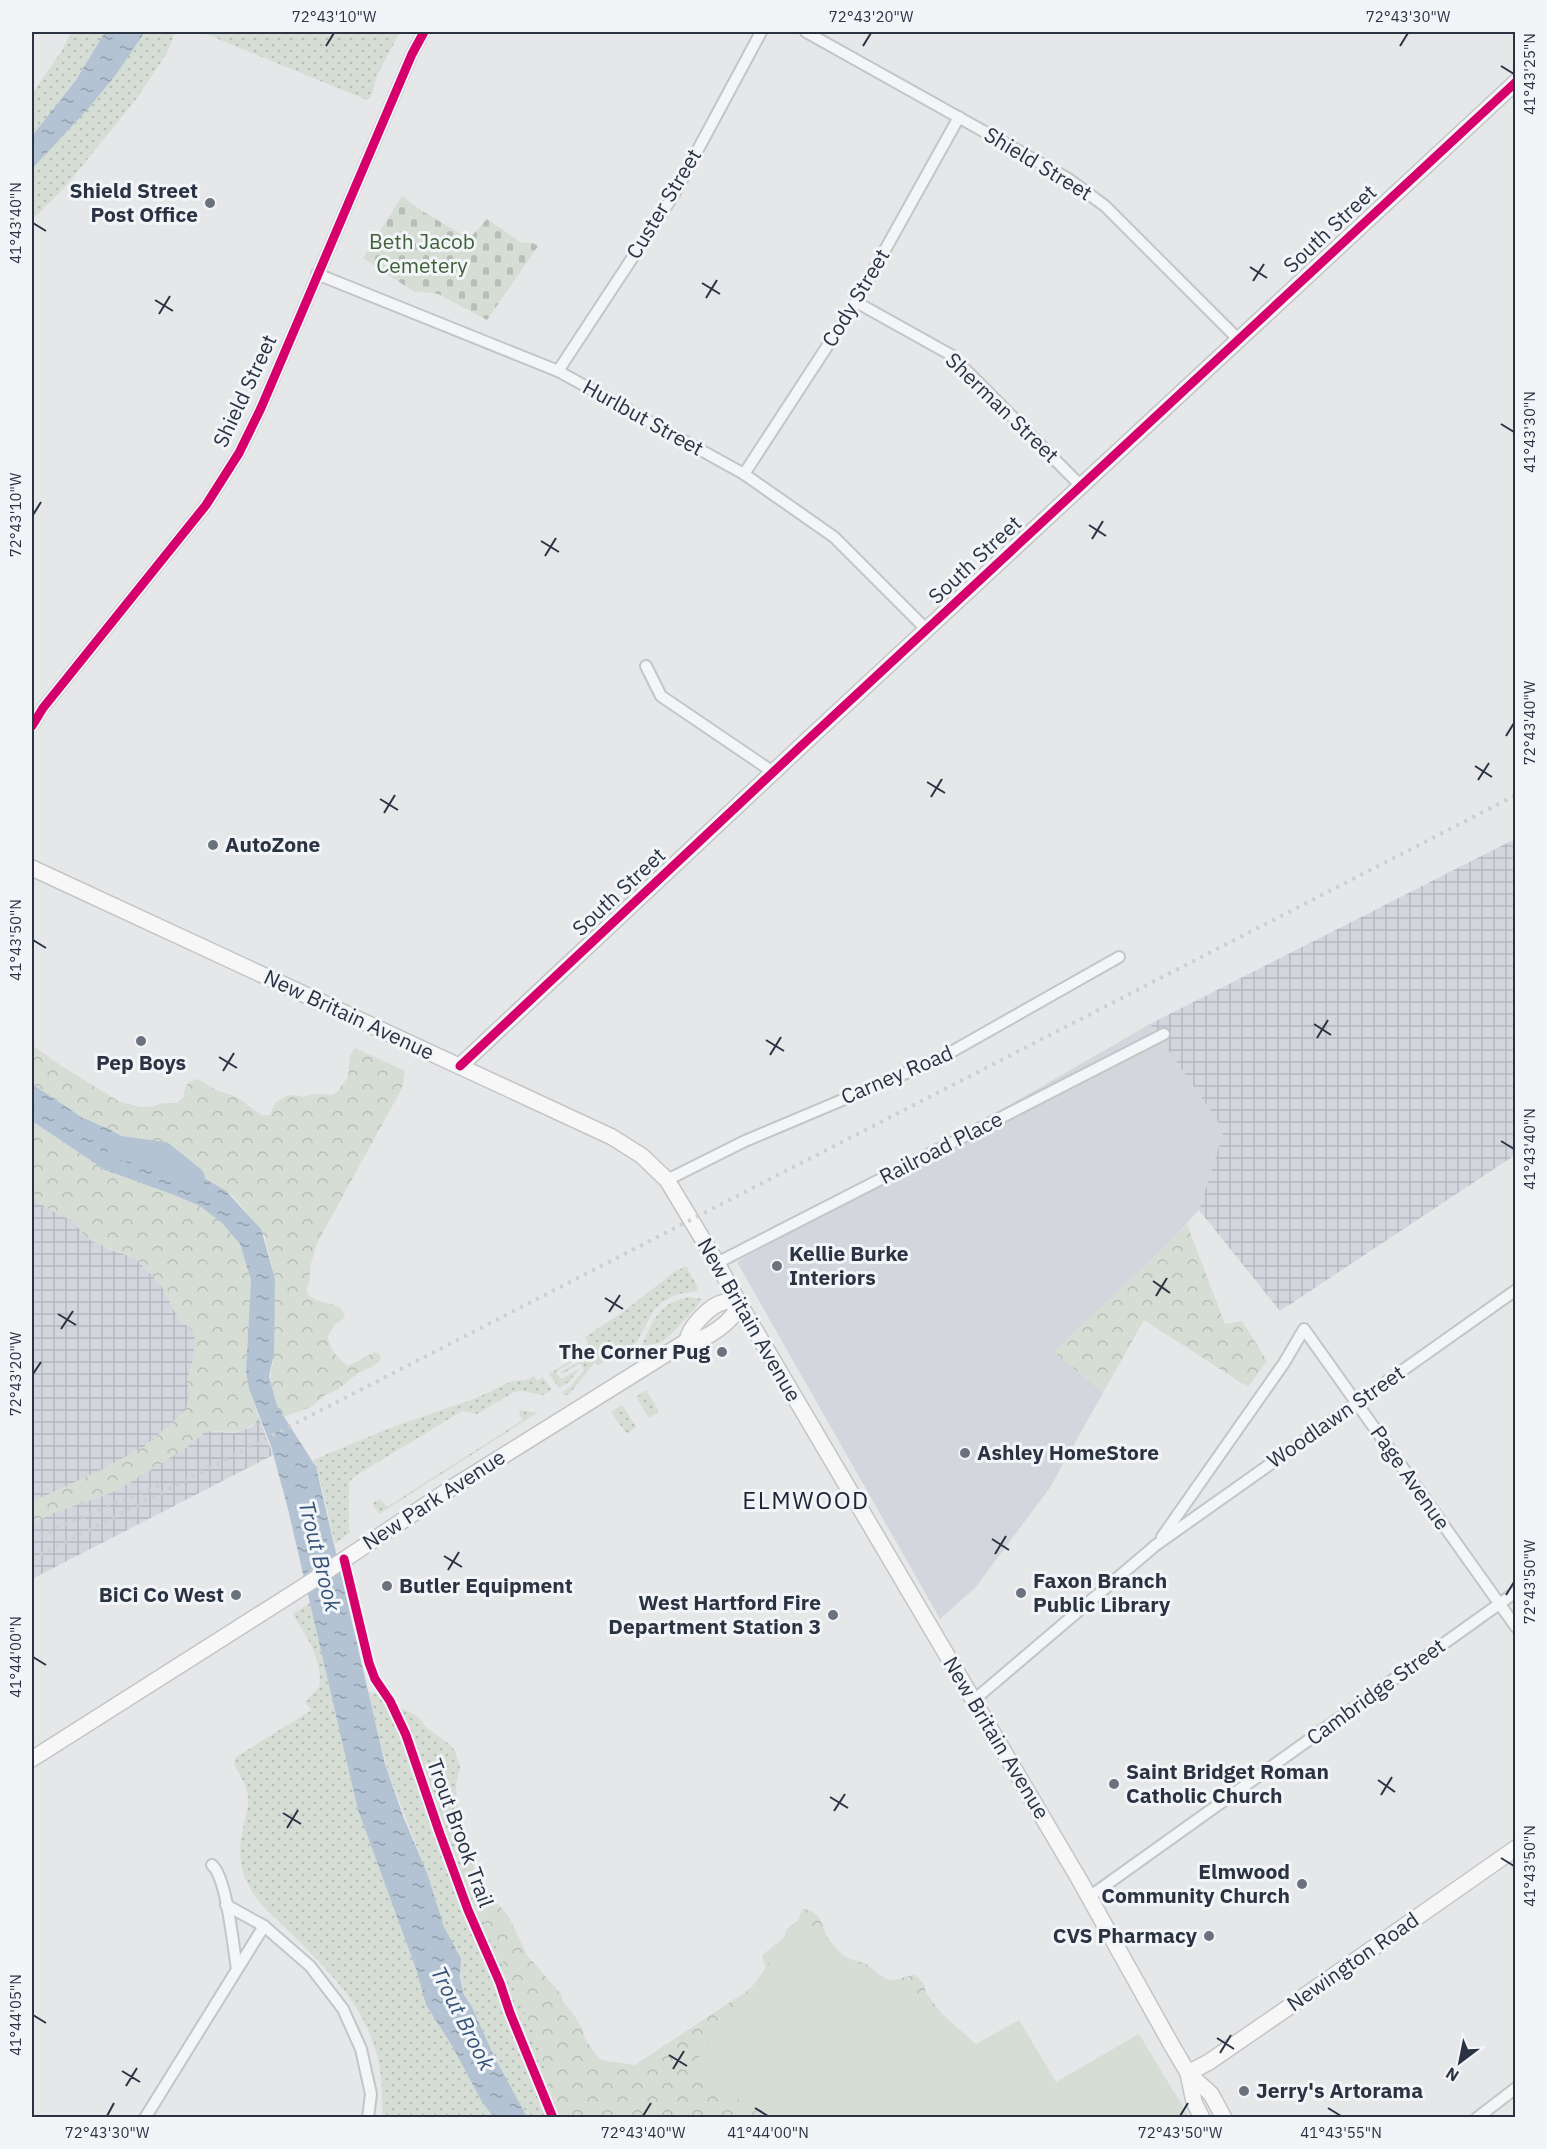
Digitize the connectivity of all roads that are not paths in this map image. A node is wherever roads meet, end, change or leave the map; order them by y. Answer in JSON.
{"nodes":[{"id":1,"x":424,"y":32,"type":"edge"},
{"id":2,"x":761,"y":32,"type":"edge"},
{"id":3,"x":806,"y":32,"type":"edge"},
{"id":4,"x":1515,"y":82,"type":"edge"},
{"id":5,"x":959,"y":117,"type":"junction"},
{"id":6,"x":317,"y":274,"type":"junction"},
{"id":7,"x":856,"y":302,"type":"junction"},
{"id":8,"x":1238,"y":339,"type":"junction"},
{"id":9,"x":558,"y":371,"type":"junction"},
{"id":10,"x":744,"y":474,"type":"junction"},
{"id":11,"x":1081,"y":486,"type":"junction"},
{"id":12,"x":927,"y":630,"type":"junction"},
{"id":13,"x":646,"y":666,"type":"dead end"},
{"id":14,"x":32,"y":726,"type":"edge"},
{"id":15,"x":773,"y":772,"type":"junction"},
{"id":16,"x":32,"y":868,"type":"edge"},
{"id":17,"x":1119,"y":957,"type":"dead end"},
{"id":18,"x":1164,"y":1034,"type":"dead end"},
{"id":19,"x":460,"y":1066,"type":"junction"},
{"id":20,"x":667,"y":1180,"type":"junction"},
{"id":21,"x":717,"y":1263,"type":"junction"},
{"id":22,"x":1515,"y":1290,"type":"edge"},
{"id":23,"x":739,"y":1303,"type":"junction"},
{"id":24,"x":1304,"y":1329,"type":"joint"},
{"id":25,"x":1356,"y":1403,"type":"junction"},
{"id":26,"x":1156,"y":1545,"type":"junction"},
{"id":27,"x":1515,"y":1592,"type":"edge"},
{"id":28,"x":1499,"y":1604,"type":"junction"},
{"id":29,"x":1515,"y":1627,"type":"edge"},
{"id":30,"x":974,"y":1700,"type":"junction"},
{"id":31,"x":32,"y":1759,"type":"edge"},
{"id":32,"x":1515,"y":1848,"type":"edge"},
{"id":33,"x":212,"y":1865,"type":"dead end"},
{"id":34,"x":1089,"y":1896,"type":"junction"},
{"id":35,"x":226,"y":1905,"type":"junction"},
{"id":36,"x":264,"y":1926,"type":"junction"},
{"id":37,"x":237,"y":1969,"type":"junction"},
{"id":38,"x":1188,"y":2073,"type":"junction"},
{"id":39,"x":1515,"y":2088,"type":"edge"},
{"id":40,"x":145,"y":2118,"type":"edge"},
{"id":41,"x":368,"y":2118,"type":"edge"},
{"id":42,"x":1202,"y":2118,"type":"edge"},
{"id":43,"x":1224,"y":2118,"type":"edge"},
{"id":44,"x":1477,"y":2118,"type":"edge"}],
"edges":[{"from":1,"to":6,"type":"street","name":"Shield Street"},
{"from":2,"to":9,"type":"street","name":"Custer Street"},
{"from":3,"to":5,"type":"street","name":"Shield Street"},
{"from":4,"to":8,"type":"main road","name":"South Street"},
{"from":5,"to":7,"type":"street","name":"Cody Street"},
{"from":5,"to":8,"type":"street","name":"Shield Street"},
{"from":6,"to":9,"type":"street","name":"Hurlbut Street"},
{"from":6,"to":14,"type":"street","name":"Shield Street"},
{"from":7,"to":10,"type":"street","name":"Cody Street"},
{"from":7,"to":11,"type":"street","name":"Sherman Street"},
{"from":8,"to":11,"type":"main road","name":"South Street"},
{"from":9,"to":10,"type":"street","name":"Hurlbut Street"},
{"from":10,"to":12,"type":"street","name":"Hurlbut Street"},
{"from":11,"to":12,"type":"main road","name":"South Street"},
{"from":12,"to":15,"type":"main road","name":"South Street"},
{"from":13,"to":15,"type":"street"},
{"from":15,"to":19,"type":"main road","name":"South Street"},
{"from":16,"to":19,"type":"main road","name":"New Britain Avenue"},
{"from":17,"to":20,"type":"street","name":"Carney Road"},
{"from":18,"to":21,"type":"street","name":"Railroad Place"},
{"from":19,"to":20,"type":"main road","name":"New Britain Avenue"},
{"from":20,"to":21,"type":"main road","name":"New Britain Avenue"},
{"from":21,"to":23,"type":"main road","name":"New Britain Avenue"},
{"from":22,"to":25,"type":"street","name":"Woodlawn Street"},
{"from":23,"to":30,"type":"main road","name":"New Britain Avenue"},
{"from":23,"to":31,"type":"main road","name":"New Park Avenue"},
{"from":24,"to":25,"type":"street","name":"Page Avenue"},
{"from":24,"to":26,"type":"street","name":"Woodlawn Street"},
{"from":25,"to":26,"type":"street","name":"Woodlawn Street"},
{"from":25,"to":28,"type":"street","name":"Page Avenue"},
{"from":26,"to":30,"type":"street","name":"Woodlawn Street"},
{"from":27,"to":28,"type":"street","name":"Cambridge Street"},
{"from":28,"to":29,"type":"street","name":"Page Avenue"},
{"from":28,"to":34,"type":"street","name":"Cambridge Street"},
{"from":30,"to":34,"type":"main road","name":"New Britain Avenue"},
{"from":32,"to":38,"type":"main road","name":"Newington Road"},
{"from":33,"to":35,"type":"street"},
{"from":34,"to":38,"type":"main road","name":"New Britain Avenue"},
{"from":35,"to":36,"type":"street"},
{"from":35,"to":37,"type":"street"},
{"from":36,"to":37,"type":"street"},
{"from":36,"to":41,"type":"street"},
{"from":37,"to":40,"type":"street"},
{"from":38,"to":42,"type":"main road","name":"New Britain Avenue"},
{"from":38,"to":43,"type":"main road","name":"New Britain Avenue"},
{"from":39,"to":44,"type":"street"}]}
